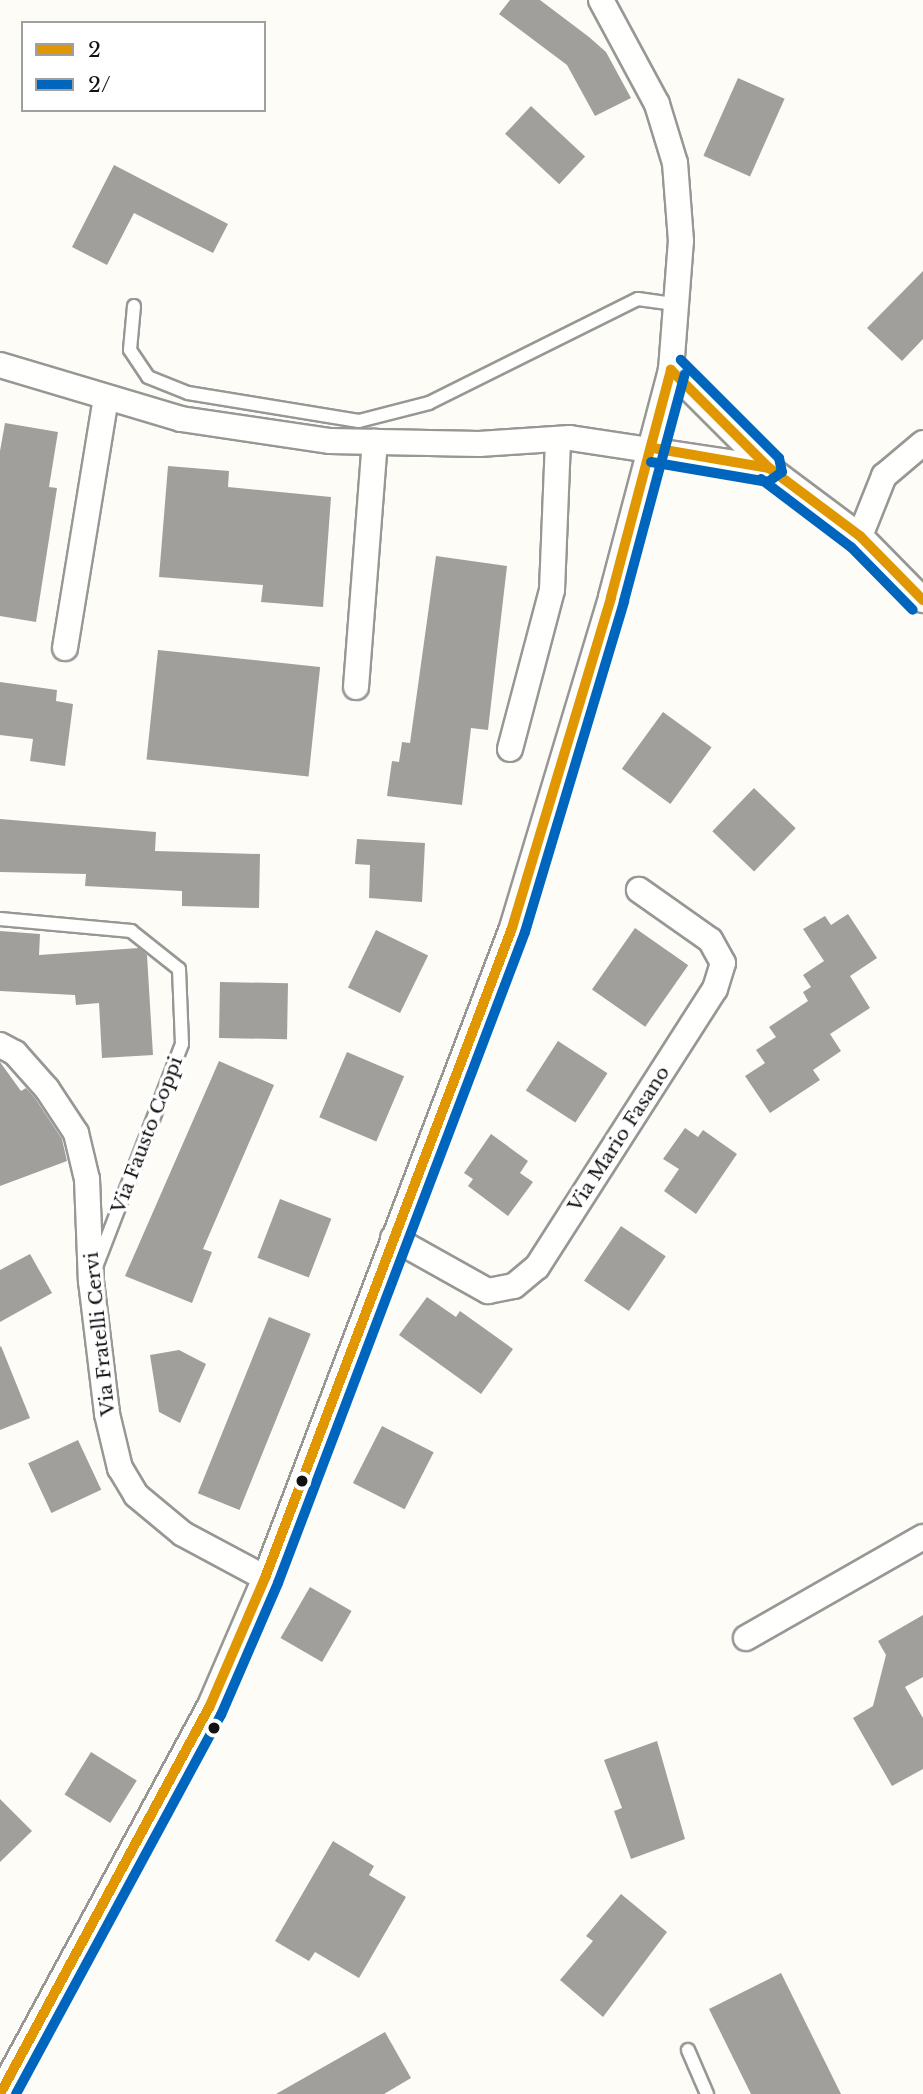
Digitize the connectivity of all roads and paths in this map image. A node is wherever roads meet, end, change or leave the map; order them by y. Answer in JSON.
{"nodes":[{"id":1,"x":601,"y":0,"type":"edge"},
{"id":2,"x":675,"y":304,"type":"junction"},
{"id":3,"x":134,"y":306,"type":"dead end"},
{"id":4,"x":0,"y":365,"type":"edge"},
{"id":5,"x":671,"y":370,"type":"junction"},
{"id":6,"x":106,"y":397,"type":"junction"},
{"id":7,"x":558,"y":439,"type":"junction"},
{"id":8,"x":375,"y":442,"type":"junction"},
{"id":9,"x":923,"y":443,"type":"edge"},
{"id":10,"x":653,"y":448,"type":"junction"},
{"id":11,"x":769,"y":468,"type":"junction"},
{"id":12,"x":860,"y":536,"type":"junction"},
{"id":13,"x":923,"y":600,"type":"edge"},
{"id":14,"x":65,"y":648,"type":"dead end"},
{"id":15,"x":356,"y":687,"type":"dead end"},
{"id":16,"x":510,"y":749,"type":"dead end"},
{"id":17,"x":639,"y":890,"type":"dead end"},
{"id":18,"x":0,"y":919,"type":"edge"},
{"id":19,"x":0,"y":1045,"type":"edge"},
{"id":20,"x":393,"y":1238,"type":"junction"},
{"id":21,"x":91,"y":1280,"type":"junction"},
{"id":22,"x":923,"y":1537,"type":"edge"},
{"id":23,"x":265,"y":1577,"type":"junction"},
{"id":24,"x":746,"y":1638,"type":"dead end"},
{"id":25,"x":688,"y":2049,"type":"dead end"},
{"id":26,"x":0,"y":2094,"type":"edge"},
{"id":27,"x":707,"y":2094,"type":"edge"}],
"edges":[{"from":1,"to":2,"type":"street"},
{"from":2,"to":3,"type":"lane"},
{"from":2,"to":5,"type":"street"},
{"from":4,"to":6,"type":"street"},
{"from":5,"to":10,"type":"street"},
{"from":5,"to":11,"type":"street"},
{"from":6,"to":8,"type":"street"},
{"from":6,"to":14,"type":"street"},
{"from":7,"to":8,"type":"street"},
{"from":7,"to":10,"type":"street"},
{"from":7,"to":16,"type":"street"},
{"from":8,"to":15,"type":"street"},
{"from":9,"to":12,"type":"street"},
{"from":10,"to":11,"type":"street"},
{"from":10,"to":20,"type":"street"},
{"from":11,"to":12,"type":"street"},
{"from":12,"to":13,"type":"street"},
{"from":17,"to":20,"type":"street","name":"Via Mario Fasano"},
{"from":18,"to":21,"type":"lane","name":"Via Fausto Coppi"},
{"from":19,"to":21,"type":"street","name":"Via Fratelli Cervi"},
{"from":20,"to":23,"type":"street"},
{"from":21,"to":23,"type":"street","name":"Via Fratelli Cervi"},
{"from":22,"to":24,"type":"street"},
{"from":23,"to":26,"type":"street"},
{"from":25,"to":27,"type":"lane"}]}
